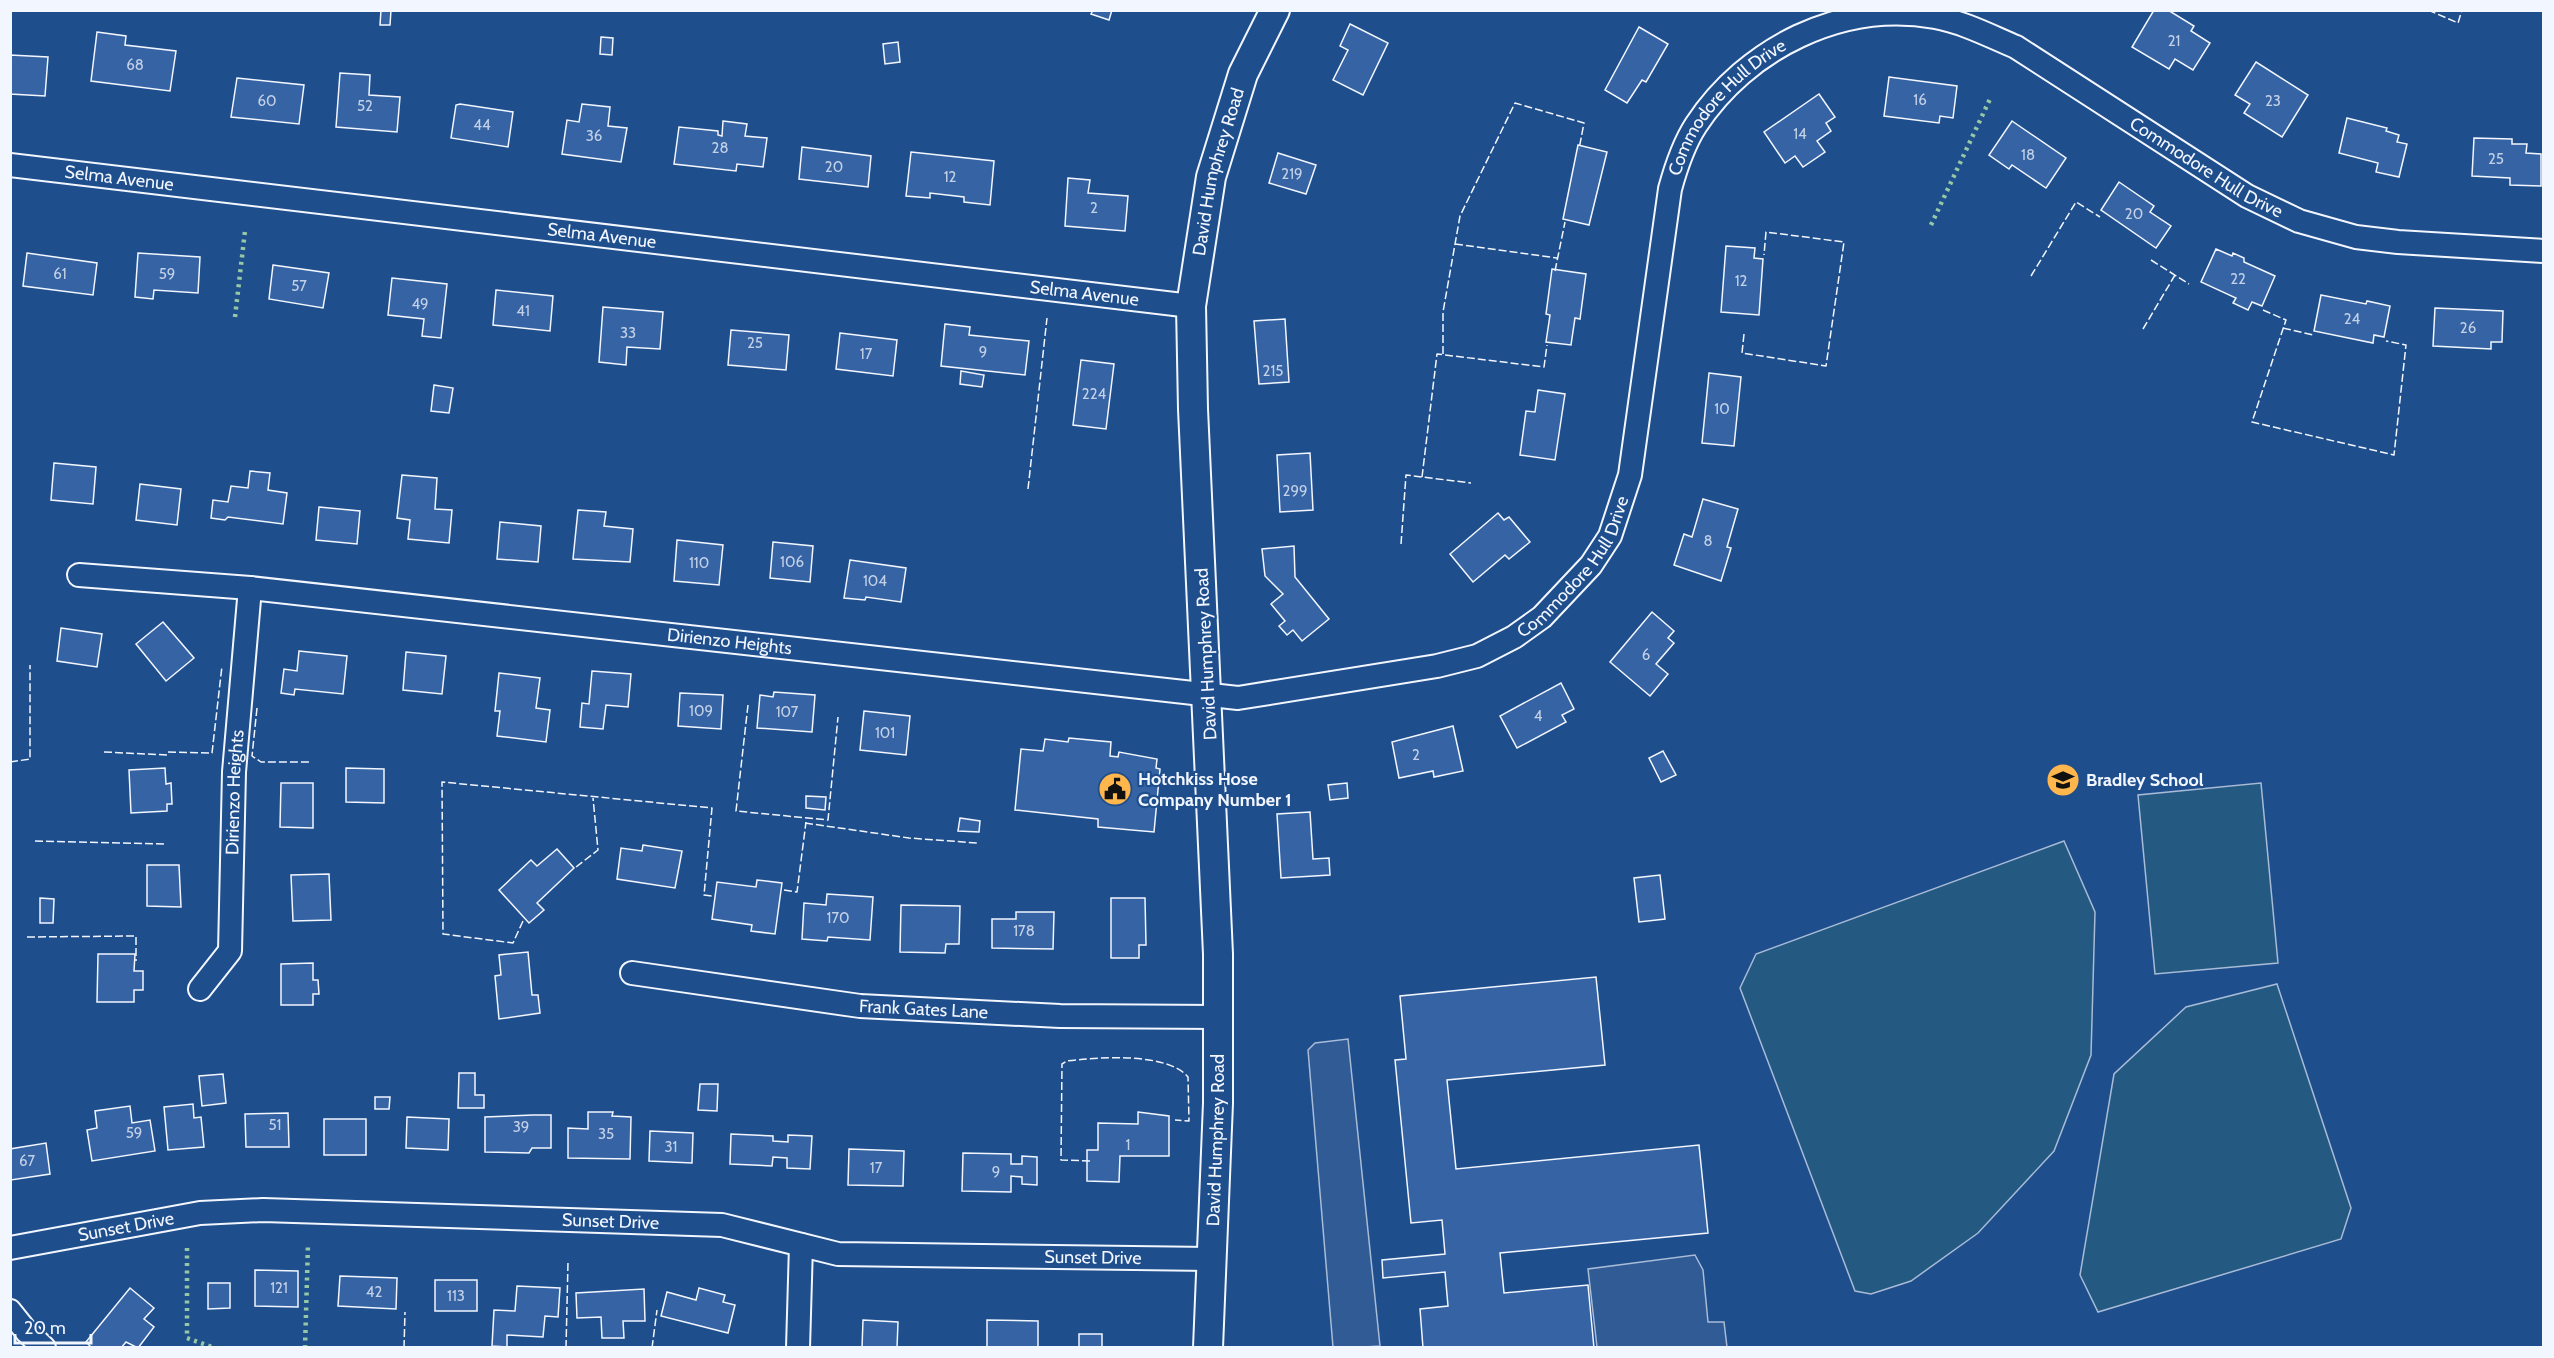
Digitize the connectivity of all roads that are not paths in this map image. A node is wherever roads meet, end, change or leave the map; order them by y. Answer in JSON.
{"nodes":[{"id":1,"x":1275,"y":10,"type":"edge"},
{"id":2,"x":10,"y":165,"type":"edge"},
{"id":3,"x":2544,"y":251,"type":"edge"},
{"id":4,"x":1191,"y":306,"type":"junction"},
{"id":5,"x":79,"y":574,"type":"dead end"},
{"id":6,"x":250,"y":588,"type":"junction"},
{"id":7,"x":1208,"y":694,"type":"junction"},
{"id":8,"x":632,"y":973,"type":"dead end"},
{"id":9,"x":200,"y":989,"type":"dead end"},
{"id":10,"x":1218,"y":1017,"type":"junction"},
{"id":11,"x":801,"y":1245,"type":"junction"},
{"id":12,"x":10,"y":1248,"type":"edge"},
{"id":13,"x":1210,"y":1259,"type":"junction"},
{"id":14,"x":10,"y":1311,"type":"edge"},
{"id":15,"x":44,"y":1347,"type":"edge"},
{"id":16,"x":798,"y":1347,"type":"edge"},
{"id":17,"x":1208,"y":1347,"type":"edge"}],
"edges":[{"from":1,"to":4,"type":"street","name":"David Humphrey Road"},
{"from":2,"to":4,"type":"street","name":"Selma Avenue"},
{"from":3,"to":7,"type":"street","name":"Commodore Hull Drive"},
{"from":4,"to":7,"type":"street","name":"David Humphrey Road"},
{"from":5,"to":6,"type":"street","name":"Dirienzo Heights"},
{"from":6,"to":7,"type":"street","name":"Dirienzo Heights"},
{"from":6,"to":9,"type":"street","name":"Dirienzo Heights"},
{"from":7,"to":10,"type":"street","name":"David Humphrey Road"},
{"from":8,"to":10,"type":"street","name":"Frank Gates Lane"},
{"from":10,"to":13,"type":"street","name":"David Humphrey Road"},
{"from":11,"to":12,"type":"street","name":"Sunset Drive"},
{"from":11,"to":13,"type":"street","name":"Sunset Drive"},
{"from":11,"to":16,"type":"street"},
{"from":13,"to":17,"type":"street","name":"David Humphrey Road"},
{"from":14,"to":15,"type":"street"}]}
